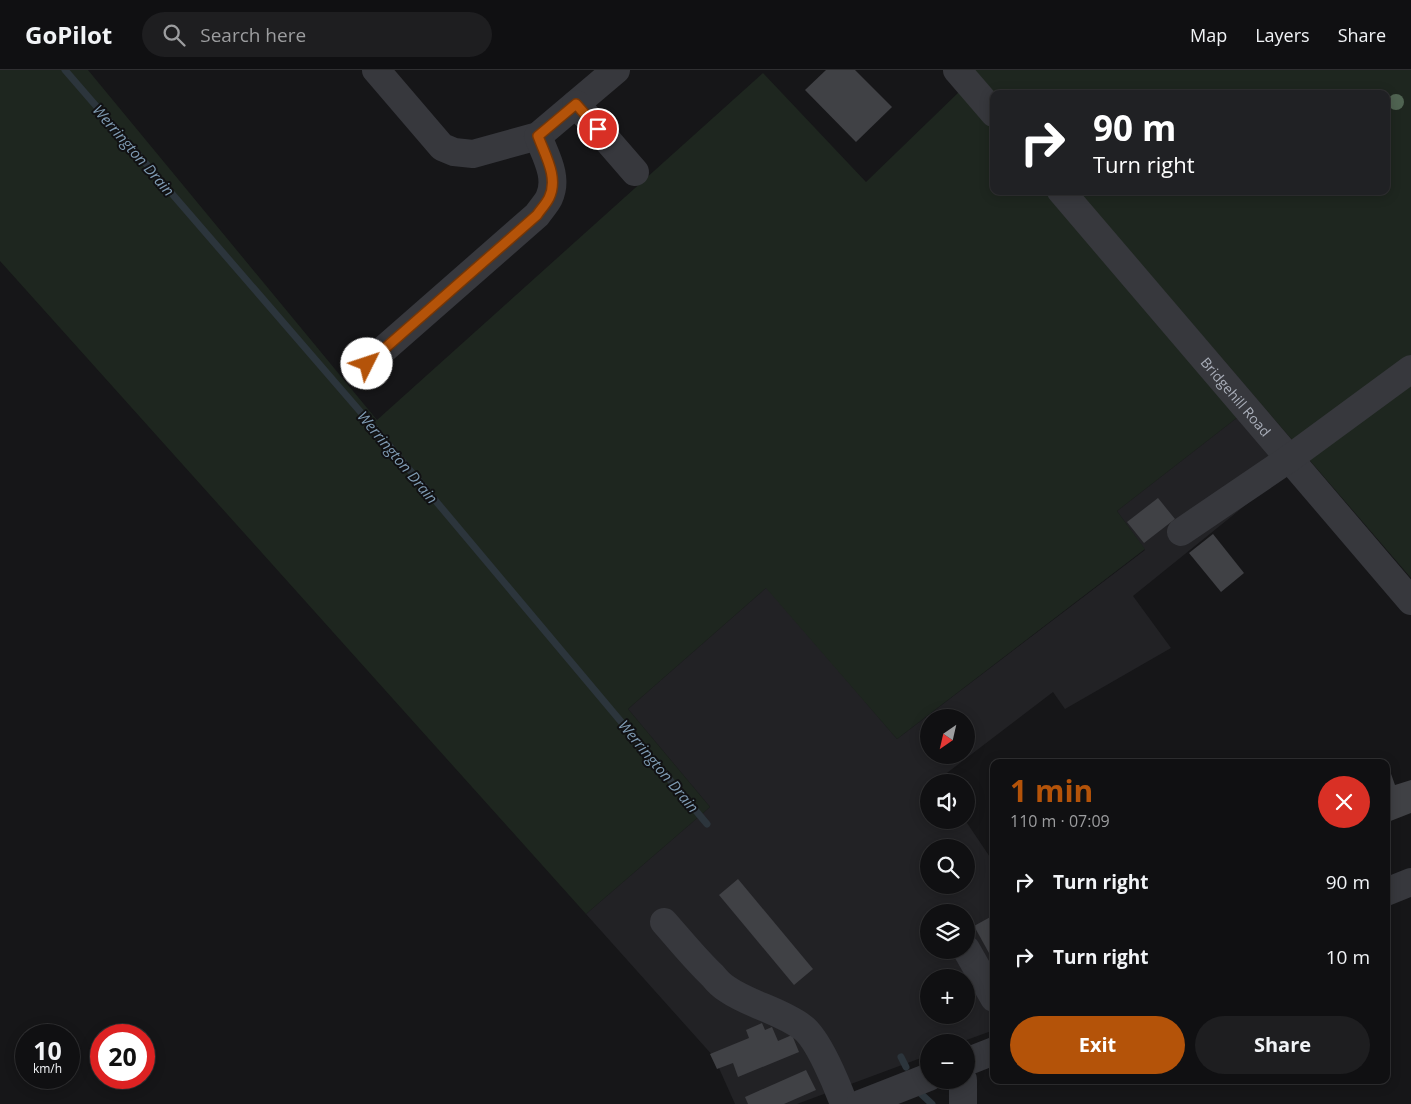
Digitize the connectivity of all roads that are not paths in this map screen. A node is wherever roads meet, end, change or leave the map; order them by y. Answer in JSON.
{"nodes":[{"id":1,"x":376,"y":70,"type":"edge"},
{"id":2,"x":616,"y":70,"type":"edge"},
{"id":3,"x":957,"y":70,"type":"edge"},
{"id":4,"x":576,"y":104,"type":"junction"},
{"id":5,"x":990,"y":108,"type":"edge"},
{"id":6,"x":538,"y":136,"type":"junction"},
{"id":7,"x":635,"y":172,"type":"dead end"},
{"id":8,"x":1064,"y":195,"type":"edge"},
{"id":9,"x":367,"y":364,"type":"dead end"},
{"id":10,"x":1411,"y":369,"type":"edge"},
{"id":11,"x":1290,"y":458,"type":"junction"},
{"id":12,"x":1181,"y":532,"type":"dead end"},
{"id":13,"x":1411,"y":601,"type":"edge"},
{"id":14,"x":1411,"y":882,"type":"edge"},
{"id":15,"x":1390,"y":890,"type":"edge"},
{"id":16,"x":664,"y":922,"type":"dead end"},
{"id":17,"x":972,"y":959,"type":"edge"},
{"id":18,"x":990,"y":991,"type":"edge"},
{"id":19,"x":990,"y":1053,"type":"edge"},
{"id":20,"x":975,"y":1058,"type":"edge"},
{"id":21,"x":920,"y":1081,"type":"edge"},
{"id":22,"x":963,"y":1089,"type":"edge"},
{"id":23,"x":844,"y":1104,"type":"edge"},
{"id":24,"x":860,"y":1104,"type":"edge"},
{"id":25,"x":963,"y":1104,"type":"edge"}],
"edges":[{"from":1,"to":6,"type":"street"},
{"from":2,"to":4,"type":"street"},
{"from":3,"to":5,"type":"street"},
{"from":4,"to":6,"type":"street"},
{"from":4,"to":7,"type":"street"},
{"from":6,"to":9,"type":"street"},
{"from":8,"to":11,"type":"street","name":"Bridgehill Road"},
{"from":10,"to":11,"type":"street"},
{"from":11,"to":12,"type":"street"},
{"from":11,"to":13,"type":"street","name":"Bridgehill Road"},
{"from":14,"to":15,"type":"street"},
{"from":16,"to":23,"type":"street"},
{"from":17,"to":18,"type":"street"},
{"from":19,"to":20,"type":"street"},
{"from":21,"to":24,"type":"street"},
{"from":22,"to":25,"type":"street"}]}
